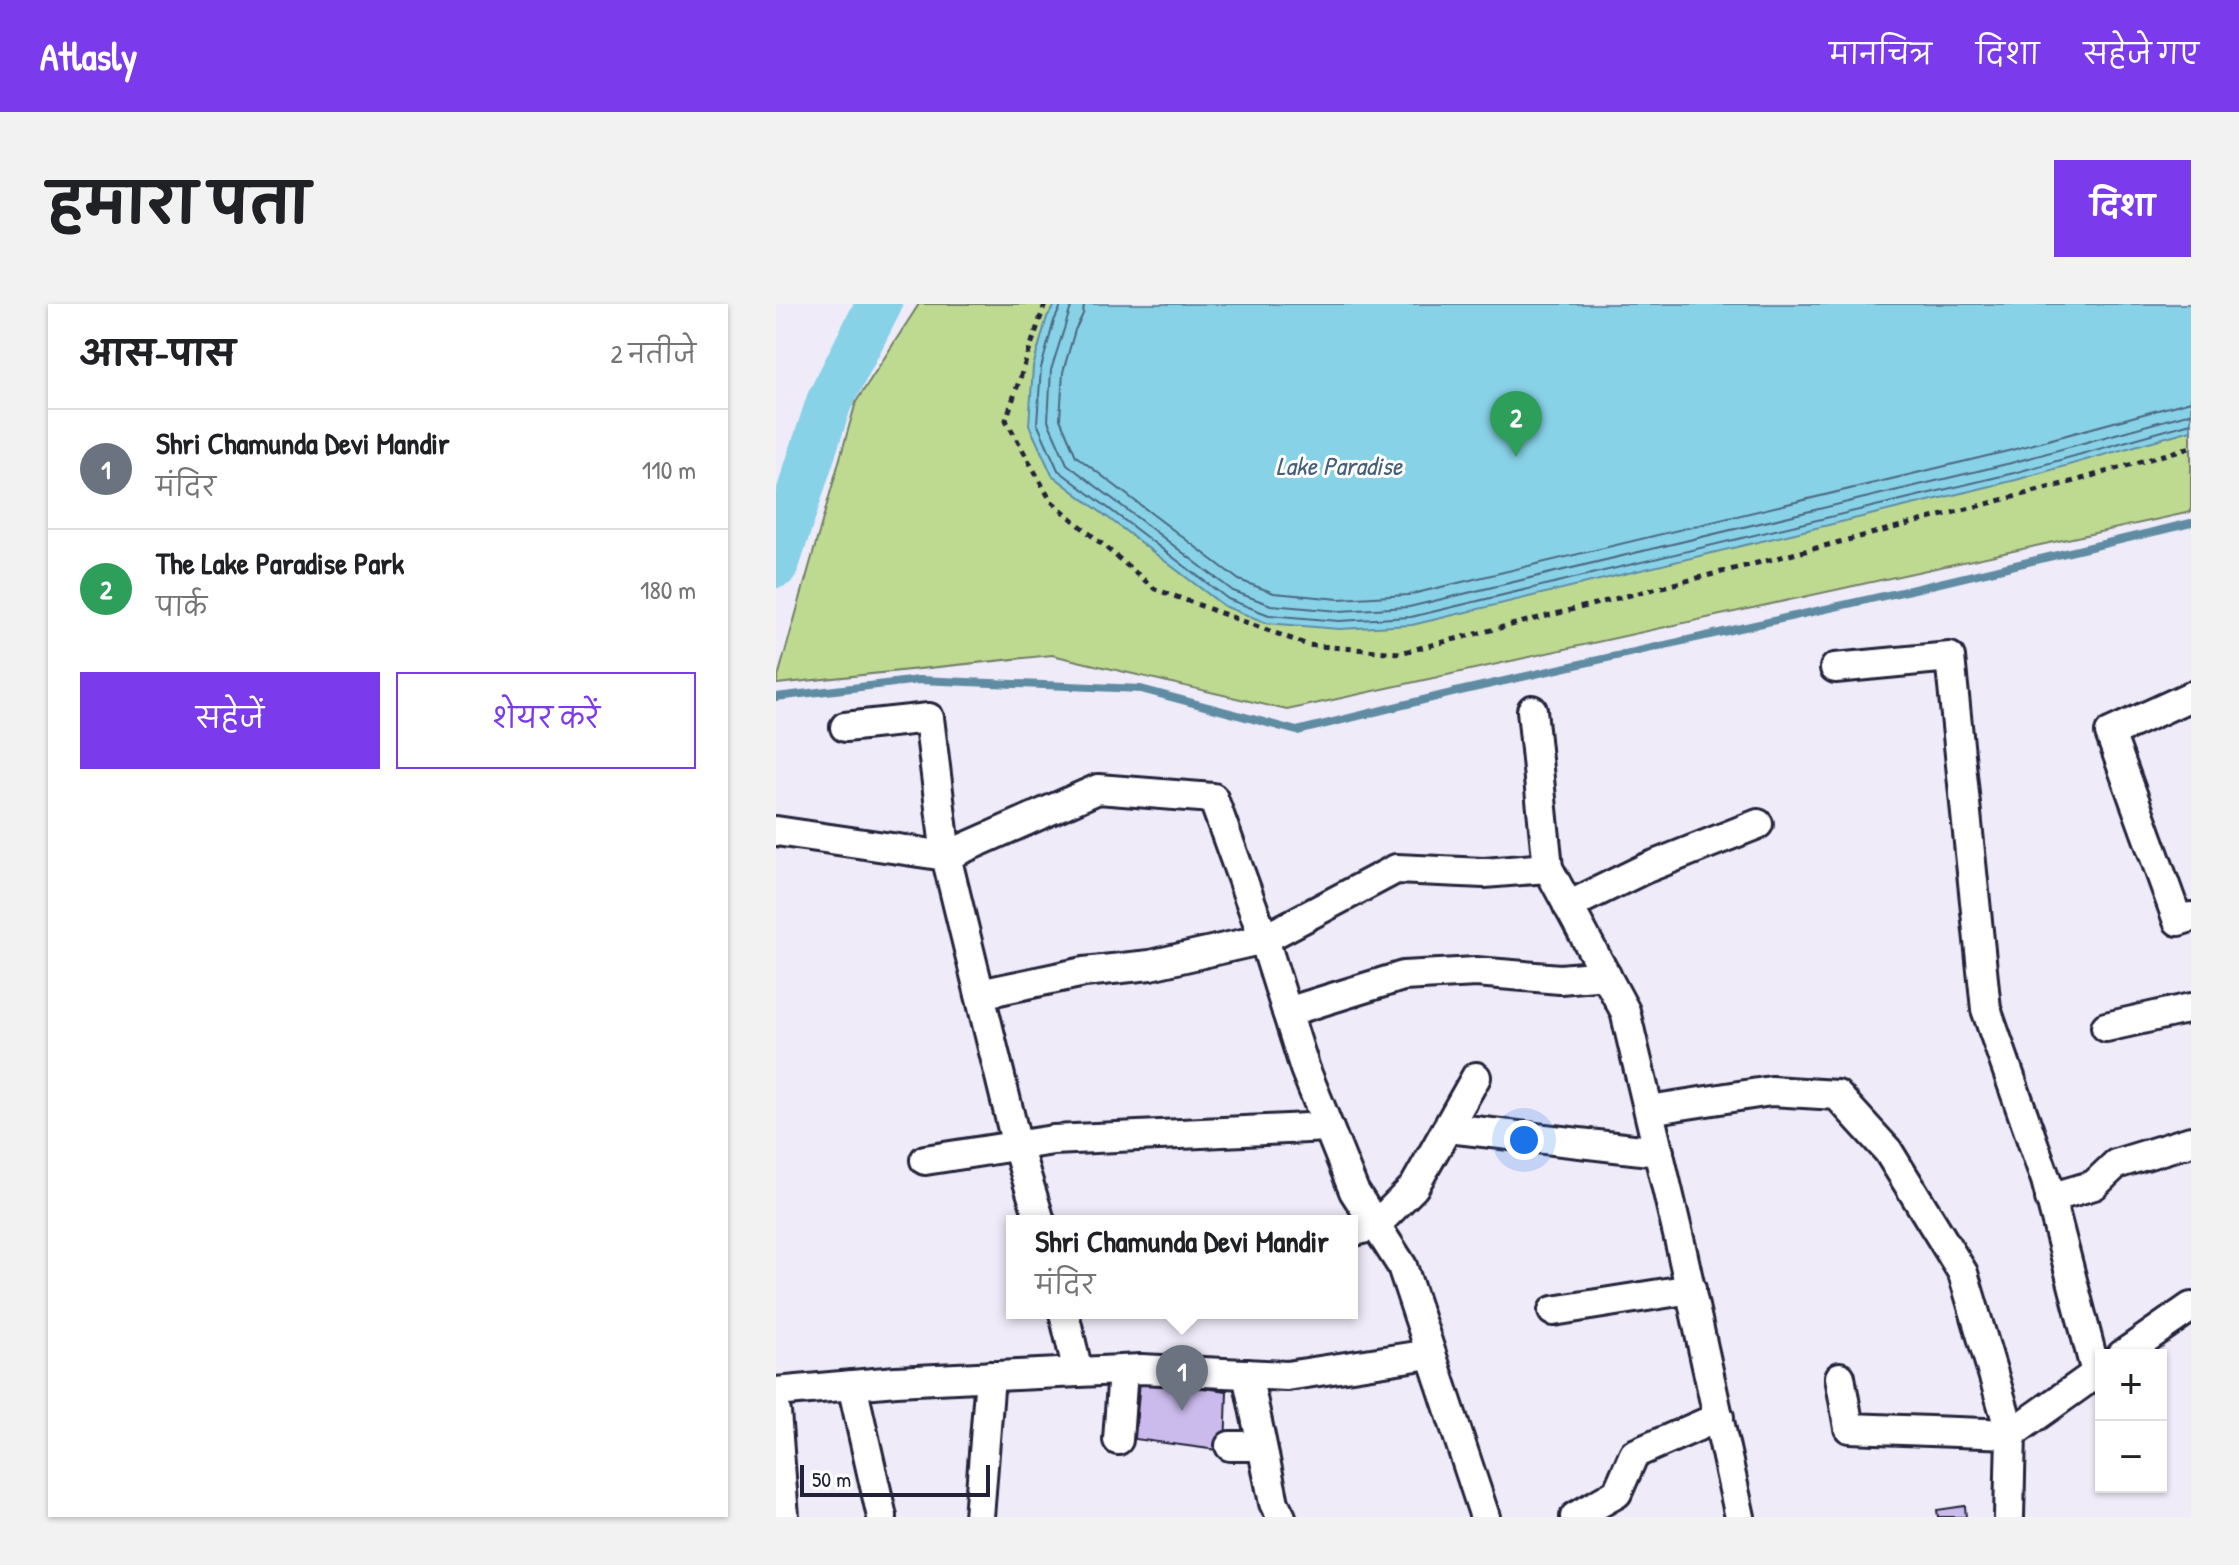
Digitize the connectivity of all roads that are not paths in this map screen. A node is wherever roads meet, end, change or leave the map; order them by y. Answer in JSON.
{"nodes":[{"id":1,"x":1835,"y":668,"type":"dead end"},
{"id":2,"x":2191,"y":696,"type":"edge"},
{"id":3,"x":1532,"y":710,"type":"dead end"},
{"id":4,"x":845,"y":727,"type":"dead end"},
{"id":5,"x":1758,"y":824,"type":"dead end"},
{"id":6,"x":776,"y":831,"type":"edge"},
{"id":7,"x":946,"y":856,"type":"junction"},
{"id":8,"x":1548,"y":868,"type":"junction"},
{"id":9,"x":1568,"y":906,"type":"junction"},
{"id":10,"x":2191,"y":917,"type":"edge"},
{"id":11,"x":1264,"y":939,"type":"junction"},
{"id":12,"x":1606,"y":975,"type":"junction"},
{"id":13,"x":980,"y":994,"type":"junction"},
{"id":14,"x":2191,"y":1008,"type":"edge"},
{"id":15,"x":1287,"y":1012,"type":"junction"},
{"id":16,"x":2106,"y":1027,"type":"dead end"},
{"id":17,"x":1476,"y":1077,"type":"dead end"},
{"id":18,"x":1649,"y":1110,"type":"junction"},
{"id":19,"x":1328,"y":1127,"type":"junction"},
{"id":20,"x":1448,"y":1128,"type":"junction"},
{"id":21,"x":2191,"y":1141,"type":"edge"},
{"id":22,"x":1017,"y":1146,"type":"junction"},
{"id":23,"x":1659,"y":1152,"type":"junction"},
{"id":24,"x":925,"y":1160,"type":"dead end"},
{"id":25,"x":2050,"y":1198,"type":"junction"},
{"id":26,"x":1038,"y":1215,"type":"edge"},
{"id":27,"x":1364,"y":1229,"type":"edge"},
{"id":28,"x":1691,"y":1289,"type":"junction"},
{"id":29,"x":2191,"y":1307,"type":"edge"},
{"id":30,"x":1553,"y":1311,"type":"dead end"},
{"id":31,"x":1065,"y":1319,"type":"edge"},
{"id":32,"x":2131,"y":1349,"type":"edge"},
{"id":33,"x":1430,"y":1354,"type":"junction"},
{"id":34,"x":2095,"y":1361,"type":"edge"},
{"id":35,"x":1123,"y":1370,"type":"junction"},
{"id":36,"x":1078,"y":1372,"type":"junction"},
{"id":37,"x":1247,"y":1374,"type":"junction"},
{"id":38,"x":2095,"y":1374,"type":"edge"},
{"id":39,"x":990,"y":1376,"type":"junction"},
{"id":40,"x":1840,"y":1377,"type":"dead end"},
{"id":41,"x":852,"y":1385,"type":"junction"},
{"id":42,"x":776,"y":1392,"type":"edge"},
{"id":43,"x":776,"y":1412,"type":"edge"},
{"id":44,"x":1719,"y":1417,"type":"junction"},
{"id":45,"x":2011,"y":1434,"type":"junction"},
{"id":46,"x":1118,"y":1440,"type":"dead end"},
{"id":47,"x":1230,"y":1446,"type":"dead end"},
{"id":48,"x":1261,"y":1446,"type":"junction"},
{"id":49,"x":784,"y":1517,"type":"edge"},
{"id":50,"x":882,"y":1517,"type":"edge"},
{"id":51,"x":979,"y":1517,"type":"edge"},
{"id":52,"x":1281,"y":1517,"type":"edge"},
{"id":53,"x":1485,"y":1517,"type":"edge"},
{"id":54,"x":1575,"y":1517,"type":"edge"},
{"id":55,"x":1740,"y":1517,"type":"edge"},
{"id":56,"x":2009,"y":1517,"type":"edge"}],
"edges":[{"from":1,"to":25,"type":"street"},
{"from":2,"to":10,"type":"street"},
{"from":3,"to":8,"type":"street"},
{"from":4,"to":7,"type":"street"},
{"from":5,"to":9,"type":"street"},
{"from":6,"to":7,"type":"street"},
{"from":7,"to":11,"type":"street"},
{"from":7,"to":13,"type":"street"},
{"from":8,"to":9,"type":"street"},
{"from":8,"to":11,"type":"street"},
{"from":9,"to":12,"type":"street"},
{"from":11,"to":13,"type":"street"},
{"from":11,"to":15,"type":"street"},
{"from":12,"to":15,"type":"street"},
{"from":12,"to":18,"type":"street"},
{"from":13,"to":22,"type":"street"},
{"from":14,"to":16,"type":"street"},
{"from":15,"to":19,"type":"street"},
{"from":17,"to":20,"type":"street"},
{"from":18,"to":23,"type":"street"},
{"from":18,"to":45,"type":"street"},
{"from":19,"to":22,"type":"street"},
{"from":19,"to":27,"type":"street"},
{"from":20,"to":23,"type":"street"},
{"from":20,"to":27,"type":"street"},
{"from":21,"to":25,"type":"street"},
{"from":22,"to":24,"type":"street"},
{"from":22,"to":26,"type":"street"},
{"from":23,"to":28,"type":"street"},
{"from":25,"to":34,"type":"street"},
{"from":27,"to":33,"type":"street"},
{"from":28,"to":30,"type":"street"},
{"from":28,"to":44,"type":"street"},
{"from":29,"to":32,"type":"street"},
{"from":31,"to":36,"type":"street"},
{"from":33,"to":37,"type":"street"},
{"from":33,"to":53,"type":"street"},
{"from":35,"to":36,"type":"street"},
{"from":35,"to":37,"type":"street"},
{"from":35,"to":46,"type":"street"},
{"from":36,"to":39,"type":"street"},
{"from":37,"to":48,"type":"street"},
{"from":38,"to":45,"type":"street"},
{"from":39,"to":41,"type":"street"},
{"from":39,"to":51,"type":"street"},
{"from":40,"to":45,"type":"street"},
{"from":41,"to":42,"type":"street"},
{"from":41,"to":50,"type":"street"},
{"from":43,"to":49,"type":"street"},
{"from":44,"to":54,"type":"street"},
{"from":44,"to":55,"type":"street"},
{"from":45,"to":56,"type":"street"},
{"from":47,"to":48,"type":"street"},
{"from":48,"to":52,"type":"street"}]}
